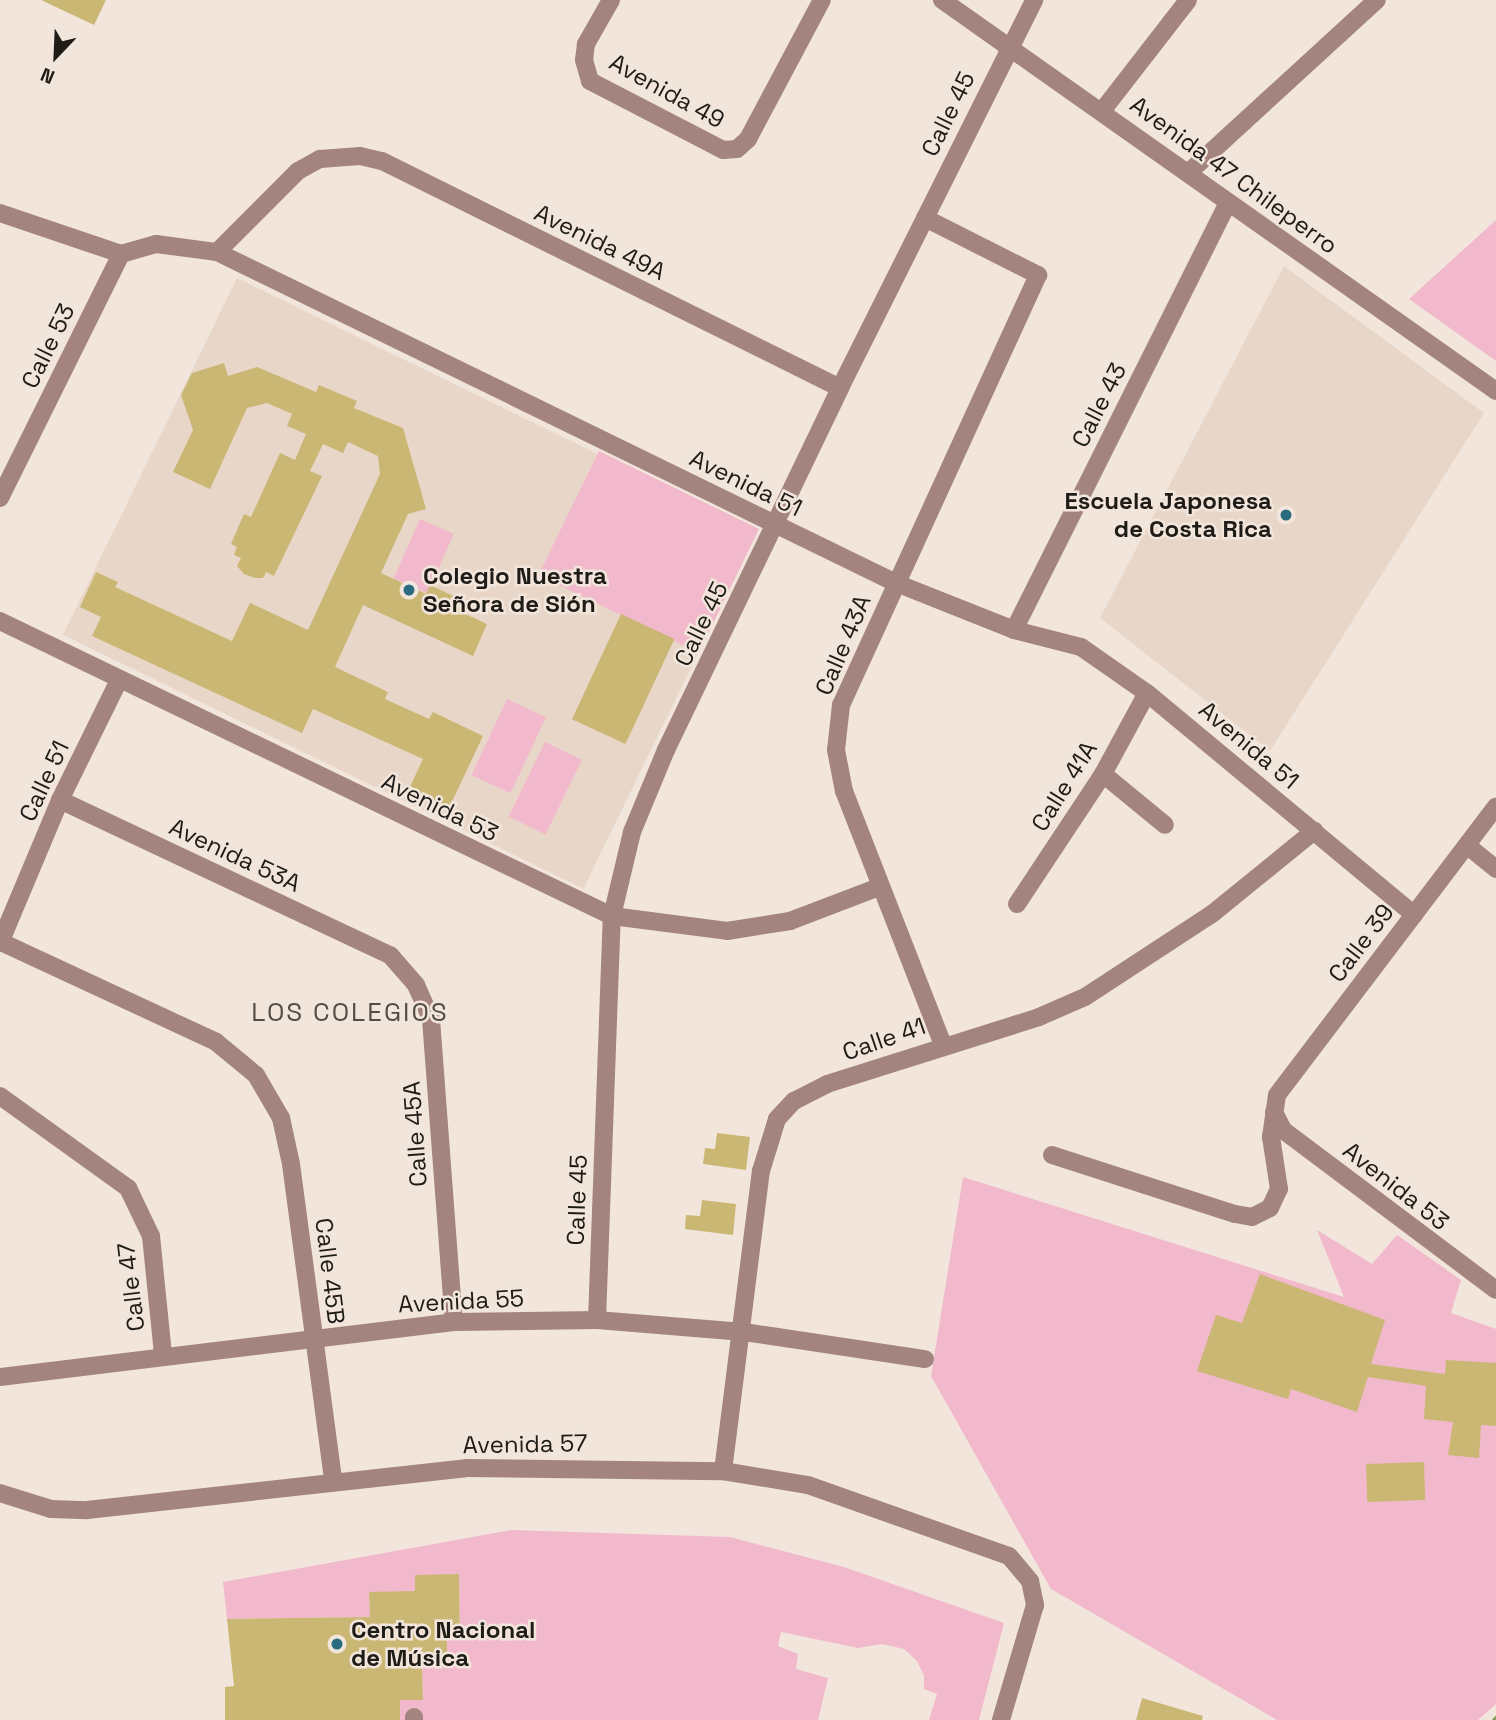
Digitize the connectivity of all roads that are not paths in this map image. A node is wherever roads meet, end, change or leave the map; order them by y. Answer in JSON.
{"nodes":[{"id":1,"x":611,"y":0,"type":"edge"},
{"id":2,"x":822,"y":0,"type":"edge"},
{"id":3,"x":942,"y":0,"type":"edge"},
{"id":4,"x":1034,"y":0,"type":"edge"},
{"id":5,"x":1188,"y":0,"type":"edge"},
{"id":6,"x":1377,"y":0,"type":"edge"},
{"id":7,"x":1009,"y":45,"type":"junction"},
{"id":8,"x":1102,"y":111,"type":"junction"},
{"id":9,"x":1188,"y":173,"type":"junction"},
{"id":10,"x":1228,"y":203,"type":"junction"},
{"id":11,"x":0,"y":213,"type":"edge"},
{"id":12,"x":925,"y":218,"type":"junction"},
{"id":13,"x":216,"y":252,"type":"junction"},
{"id":14,"x":121,"y":254,"type":"junction"},
{"id":15,"x":840,"y":388,"type":"junction"},
{"id":16,"x":1496,"y":391,"type":"edge"},
{"id":17,"x":0,"y":498,"type":"edge"},
{"id":18,"x":777,"y":526,"type":"junction"},
{"id":19,"x":896,"y":583,"type":"junction"},
{"id":20,"x":0,"y":621,"type":"edge"},
{"id":21,"x":1014,"y":630,"type":"junction"},
{"id":22,"x":119,"y":680,"type":"junction"},
{"id":23,"x":1147,"y":693,"type":"junction"},
{"id":24,"x":1103,"y":774,"type":"junction"},
{"id":25,"x":60,"y":800,"type":"junction"},
{"id":26,"x":1496,"y":807,"type":"edge"},
{"id":27,"x":1165,"y":825,"type":"dead end"},
{"id":28,"x":1314,"y":831,"type":"junction"},
{"id":29,"x":1469,"y":847,"type":"junction"},
{"id":30,"x":1496,"y":869,"type":"edge"},
{"id":31,"x":879,"y":887,"type":"junction"},
{"id":32,"x":1017,"y":904,"type":"dead end"},
{"id":33,"x":1414,"y":915,"type":"junction"},
{"id":34,"x":612,"y":916,"type":"junction"},
{"id":35,"x":0,"y":943,"type":"edge"},
{"id":36,"x":390,"y":955,"type":"joint"},
{"id":37,"x":943,"y":1045,"type":"junction"},
{"id":38,"x":0,"y":1096,"type":"edge"},
{"id":39,"x":1275,"y":1112,"type":"junction"},
{"id":40,"x":1052,"y":1155,"type":"dead end"},
{"id":41,"x":1496,"y":1290,"type":"edge"},
{"id":42,"x":597,"y":1320,"type":"junction"},
{"id":43,"x":454,"y":1322,"type":"junction"},
{"id":44,"x":744,"y":1332,"type":"junction"},
{"id":45,"x":314,"y":1337,"type":"junction"},
{"id":46,"x":163,"y":1355,"type":"junction"},
{"id":47,"x":925,"y":1359,"type":"dead end"},
{"id":48,"x":0,"y":1377,"type":"edge"},
{"id":49,"x":723,"y":1471,"type":"junction"},
{"id":50,"x":333,"y":1480,"type":"junction"},
{"id":51,"x":0,"y":1493,"type":"edge"},
{"id":52,"x":1001,"y":1720,"type":"edge"}],
"edges":[{"from":1,"to":2,"type":"street","name":"Avenida 49"},
{"from":3,"to":7,"type":"street","name":"Avenida 47 Chileperro"},
{"from":4,"to":7,"type":"street","name":"Calle 45"},
{"from":5,"to":8,"type":"street"},
{"from":6,"to":9,"type":"street"},
{"from":7,"to":8,"type":"street","name":"Avenida 47 Chileperro"},
{"from":7,"to":12,"type":"street","name":"Calle 45"},
{"from":8,"to":9,"type":"street","name":"Avenida 47 Chileperro"},
{"from":9,"to":10,"type":"street","name":"Avenida 47 Chileperro"},
{"from":10,"to":16,"type":"street","name":"Avenida 47 Chileperro"},
{"from":10,"to":21,"type":"street","name":"Calle 43"},
{"from":11,"to":14,"type":"street"},
{"from":12,"to":15,"type":"street","name":"Calle 45"},
{"from":12,"to":19,"type":"street","name":"Calle 43A"},
{"from":13,"to":14,"type":"street","name":"Avenida 51"},
{"from":13,"to":15,"type":"street","name":"Avenida 49A"},
{"from":13,"to":18,"type":"street","name":"Avenida 51"},
{"from":14,"to":17,"type":"street","name":"Calle 53"},
{"from":15,"to":18,"type":"street","name":"Calle 45"},
{"from":18,"to":19,"type":"street","name":"Avenida 51"},
{"from":18,"to":34,"type":"street","name":"Calle 45"},
{"from":19,"to":21,"type":"street","name":"Avenida 51"},
{"from":19,"to":31,"type":"street","name":"Calle 43A"},
{"from":20,"to":22,"type":"street","name":"Avenida 53"},
{"from":21,"to":23,"type":"street","name":"Avenida 51"},
{"from":22,"to":25,"type":"street","name":"Calle 51"},
{"from":22,"to":34,"type":"street","name":"Avenida 53"},
{"from":23,"to":24,"type":"street","name":"Calle 41A"},
{"from":23,"to":28,"type":"street","name":"Avenida 51"},
{"from":24,"to":27,"type":"street"},
{"from":24,"to":32,"type":"street","name":"Calle 41A"},
{"from":25,"to":35,"type":"street","name":"Calle 51"},
{"from":25,"to":36,"type":"street","name":"Avenida 53A"},
{"from":26,"to":29,"type":"street","name":"Calle 39"},
{"from":28,"to":33,"type":"street","name":"Avenida 51"},
{"from":28,"to":37,"type":"street","name":"Calle 41"},
{"from":29,"to":30,"type":"street"},
{"from":29,"to":33,"type":"street","name":"Calle 39"},
{"from":31,"to":34,"type":"street","name":"Avenida 53"},
{"from":31,"to":37,"type":"street","name":"Calle 43A"},
{"from":33,"to":39,"type":"street","name":"Calle 39"},
{"from":34,"to":42,"type":"street","name":"Calle 45"},
{"from":35,"to":45,"type":"street","name":"Calle 45B"},
{"from":36,"to":43,"type":"street","name":"Calle 45A"},
{"from":37,"to":44,"type":"street","name":"Calle 41"},
{"from":38,"to":46,"type":"street","name":"Calle 47"},
{"from":39,"to":40,"type":"street","name":"Calle 39"},
{"from":39,"to":41,"type":"street","name":"Avenida 53"},
{"from":42,"to":43,"type":"street","name":"Avenida 55"},
{"from":42,"to":44,"type":"street","name":"Avenida 55"},
{"from":43,"to":45,"type":"street","name":"Avenida 55"},
{"from":44,"to":47,"type":"street","name":"Avenida 55"},
{"from":44,"to":49,"type":"street","name":"Calle 41"},
{"from":45,"to":46,"type":"street","name":"Avenida 55"},
{"from":45,"to":50,"type":"street","name":"Calle 45B"},
{"from":46,"to":48,"type":"street","name":"Avenida 55"},
{"from":49,"to":50,"type":"street","name":"Avenida 57"},
{"from":49,"to":52,"type":"street","name":"Avenida 57"},
{"from":50,"to":51,"type":"street","name":"Avenida 57"}]}
